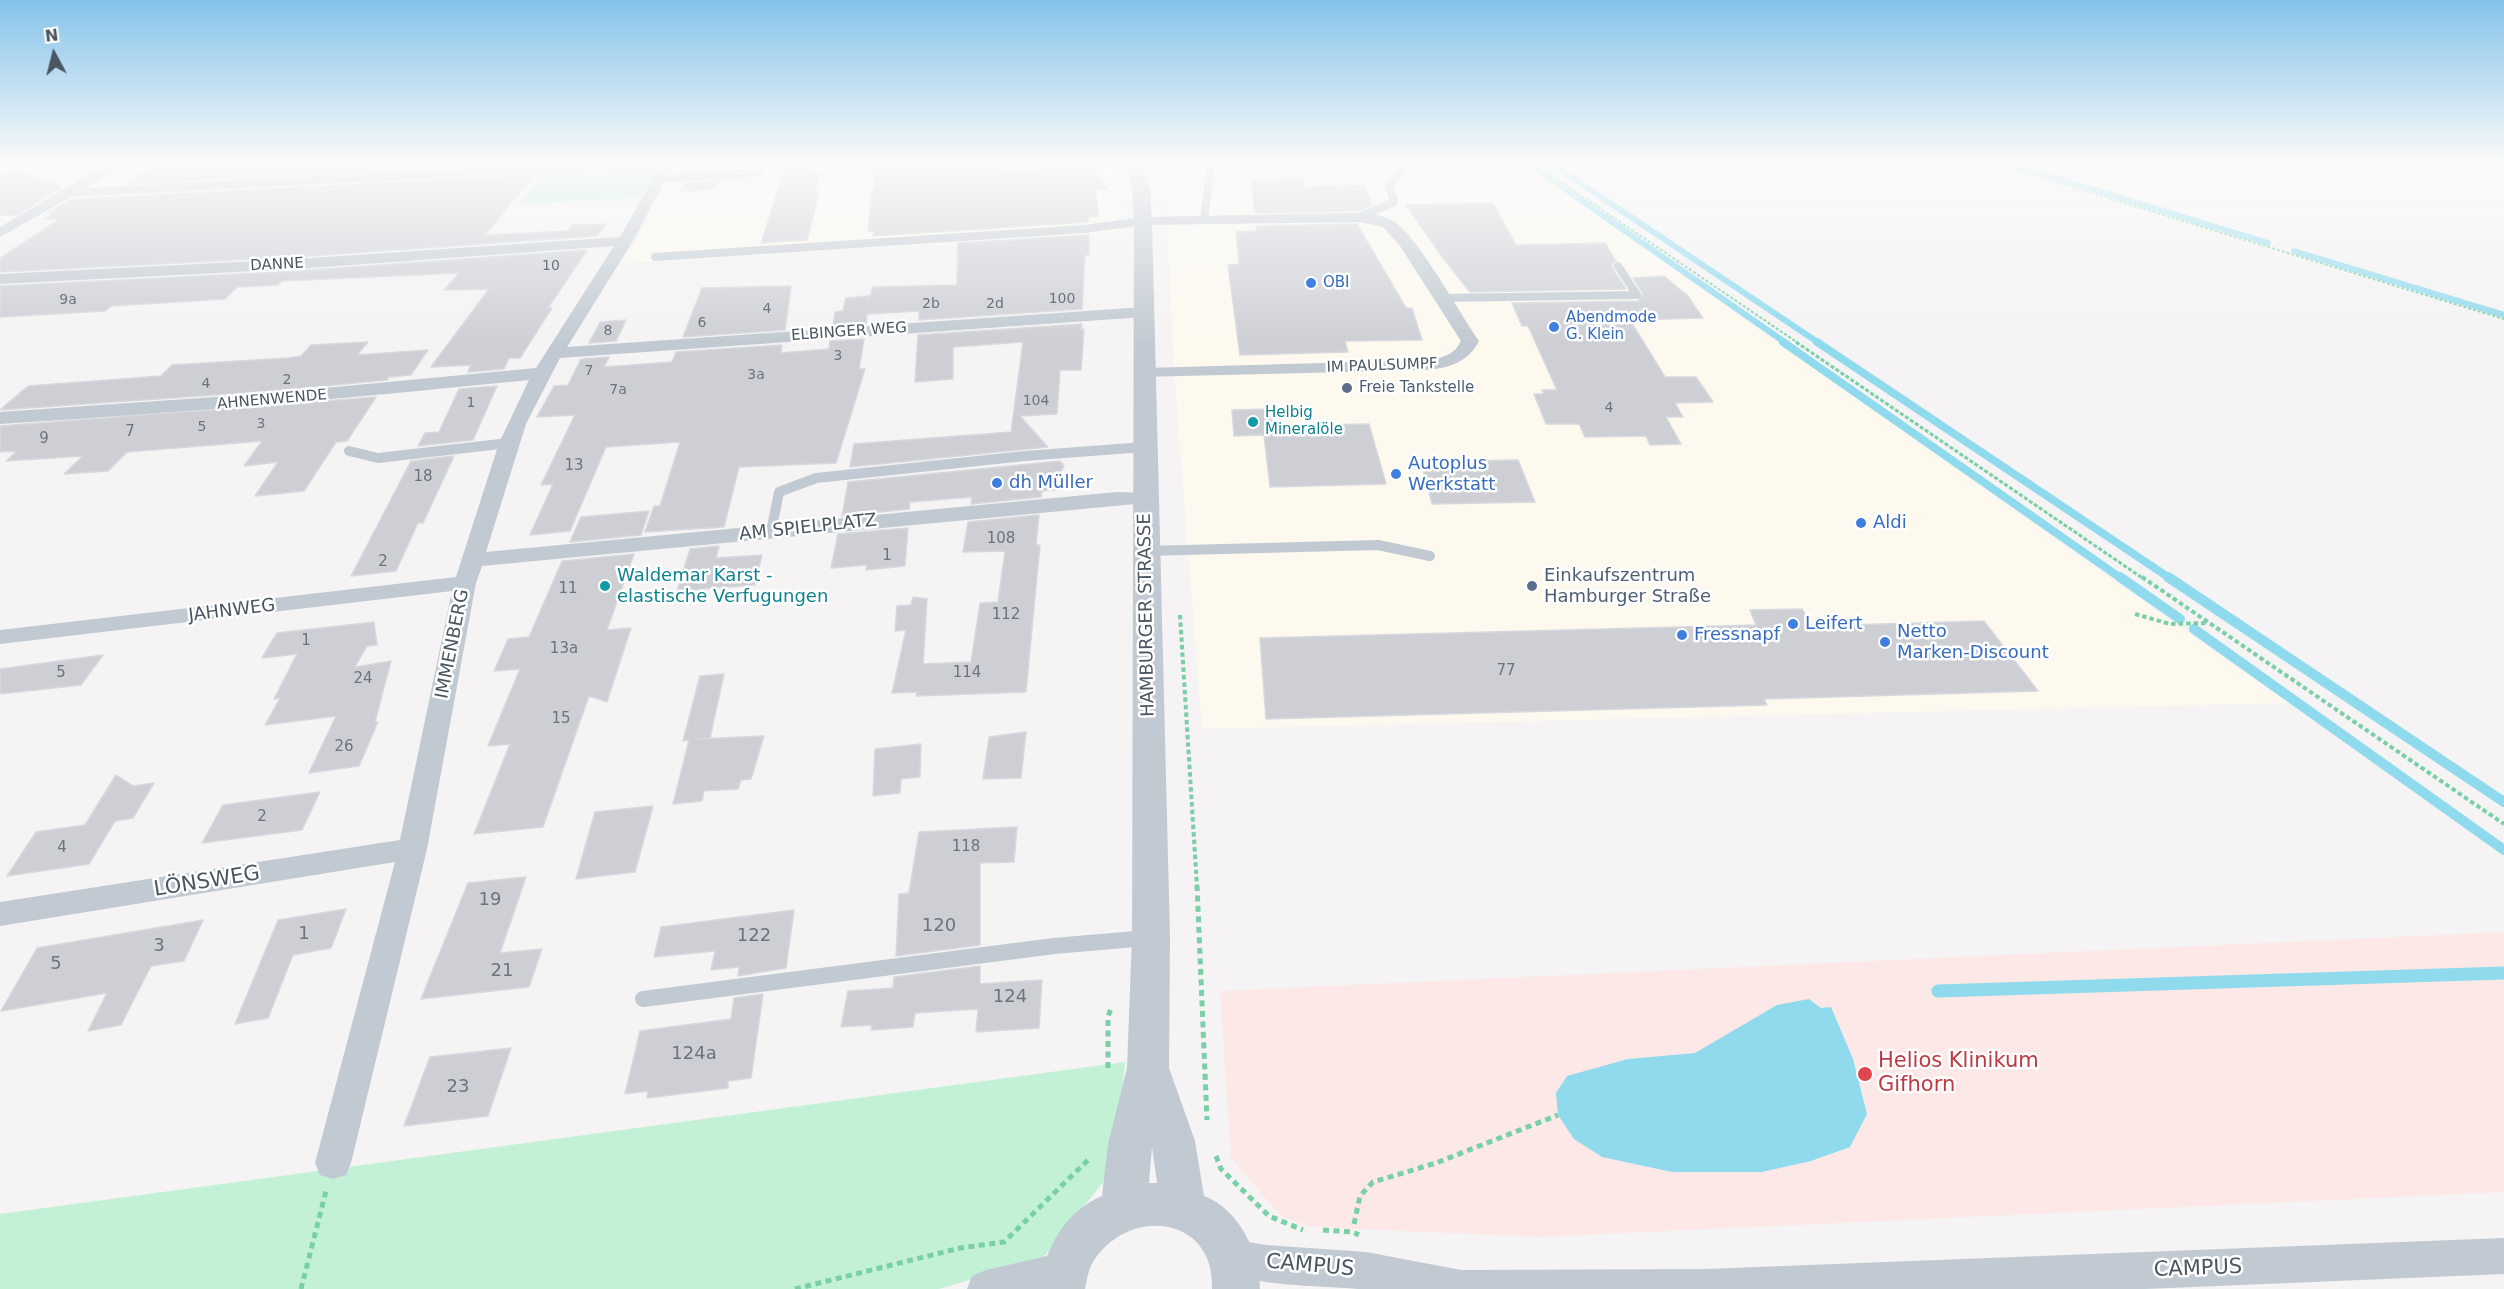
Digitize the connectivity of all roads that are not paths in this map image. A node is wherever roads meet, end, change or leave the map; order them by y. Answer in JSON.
{"nodes":[{"id":1,"x":19,"y":222,"type":"edge"},
{"id":2,"x":636,"y":222,"type":"edge"},
{"id":3,"x":1129,"y":222,"type":"edge"},
{"id":4,"x":1143,"y":222,"type":"edge"},
{"id":5,"x":1380,"y":222,"type":"edge"},
{"id":6,"x":0,"y":233,"type":"edge"},
{"id":7,"x":626,"y":241,"type":"junction"},
{"id":8,"x":655,"y":257,"type":"dead end"},
{"id":9,"x":1618,"y":266,"type":"dead end"},
{"id":10,"x":0,"y":279,"type":"edge"},
{"id":11,"x":1442,"y":298,"type":"junction"},
{"id":12,"x":1144,"y":312,"type":"junction"},
{"id":13,"x":554,"y":353,"type":"junction"},
{"id":14,"x":543,"y":373,"type":"junction"},
{"id":15,"x":1146,"y":373,"type":"junction"},
{"id":16,"x":0,"y":418,"type":"edge"},
{"id":17,"x":509,"y":443,"type":"junction"},
{"id":18,"x":1144,"y":447,"type":"junction"},
{"id":19,"x":349,"y":451,"type":"dead end"},
{"id":20,"x":1146,"y":497,"type":"junction"},
{"id":21,"x":771,"y":532,"type":"junction"},
{"id":22,"x":1146,"y":551,"type":"junction"},
{"id":23,"x":1430,"y":556,"type":"dead end"},
{"id":24,"x":471,"y":560,"type":"junction"},
{"id":25,"x":465,"y":583,"type":"junction"},
{"id":26,"x":0,"y":637,"type":"edge"},
{"id":27,"x":413,"y":849,"type":"junction"},
{"id":28,"x":0,"y":914,"type":"edge"},
{"id":29,"x":1151,"y":938,"type":"junction"},
{"id":30,"x":643,"y":999,"type":"dead end"},
{"id":31,"x":1148,"y":1068,"type":"junction"},
{"id":32,"x":333,"y":1163,"type":"road end"},
{"id":33,"x":1183,"y":1208,"type":"junction"},
{"id":34,"x":1124,"y":1209,"type":"junction"},
{"id":35,"x":2504,"y":1256,"type":"edge"},
{"id":36,"x":1234,"y":1273,"type":"edge"},
{"id":37,"x":1063,"y":1280,"type":"edge"},
{"id":38,"x":986,"y":1289,"type":"edge"},
{"id":39,"x":1457,"y":1289,"type":"edge"}],
"edges":[{"from":1,"to":6,"type":"street"},
{"from":2,"to":7,"type":"street","name":"IMMENBERG"},
{"from":3,"to":8,"type":"lane"},
{"from":4,"to":12,"type":"street","name":"HAMBURGER STRASSE"},
{"from":5,"to":11,"type":"street","name":"IM PAULSUMPF"},
{"from":7,"to":10,"type":"street","name":"DANNE"},
{"from":7,"to":13,"type":"street","name":"IMMENBERG"},
{"from":9,"to":11,"type":"lane"},
{"from":11,"to":15,"type":"street","name":"IM PAULSUMPF"},
{"from":12,"to":13,"type":"street","name":"ELBINGER WEG"},
{"from":12,"to":15,"type":"street","name":"HAMBURGER STRASSE"},
{"from":13,"to":14,"type":"street","name":"IMMENBERG"},
{"from":14,"to":16,"type":"street","name":"AHNENWENDE"},
{"from":14,"to":17,"type":"street","name":"IMMENBERG"},
{"from":15,"to":18,"type":"street","name":"HAMBURGER STRASSE"},
{"from":17,"to":19,"type":"lane"},
{"from":17,"to":24,"type":"street","name":"IMMENBERG"},
{"from":18,"to":20,"type":"street","name":"HAMBURGER STRASSE"},
{"from":18,"to":21,"type":"lane"},
{"from":20,"to":21,"type":"street","name":"AM SPIELPLATZ"},
{"from":20,"to":22,"type":"street","name":"HAMBURGER STRASSE"},
{"from":21,"to":24,"type":"street","name":"AM SPIELPLATZ"},
{"from":22,"to":23,"type":"lane"},
{"from":22,"to":29,"type":"street","name":"HAMBURGER STRASSE"},
{"from":24,"to":25,"type":"street","name":"IMMENBERG"},
{"from":25,"to":26,"type":"street","name":"JAHNWEG"},
{"from":25,"to":27,"type":"street","name":"IMMENBERG"},
{"from":27,"to":28,"type":"street","name":"LÖNSWEG"},
{"from":27,"to":32,"type":"street","name":"IMMENBERG"},
{"from":29,"to":30,"type":"lane"},
{"from":29,"to":31,"type":"street","name":"HAMBURGER STRASSE"},
{"from":31,"to":33,"type":"street","name":"HAMBURGER STRASSE"},
{"from":31,"to":34,"type":"street","name":"HAMBURGER STRASSE"},
{"from":33,"to":34,"type":"street"},
{"from":33,"to":36,"type":"street"},
{"from":34,"to":37,"type":"street"},
{"from":35,"to":39,"type":"street","name":"CAMPUS"},
{"from":36,"to":39,"type":"street","name":"CAMPUS"},
{"from":37,"to":38,"type":"street"}]}
